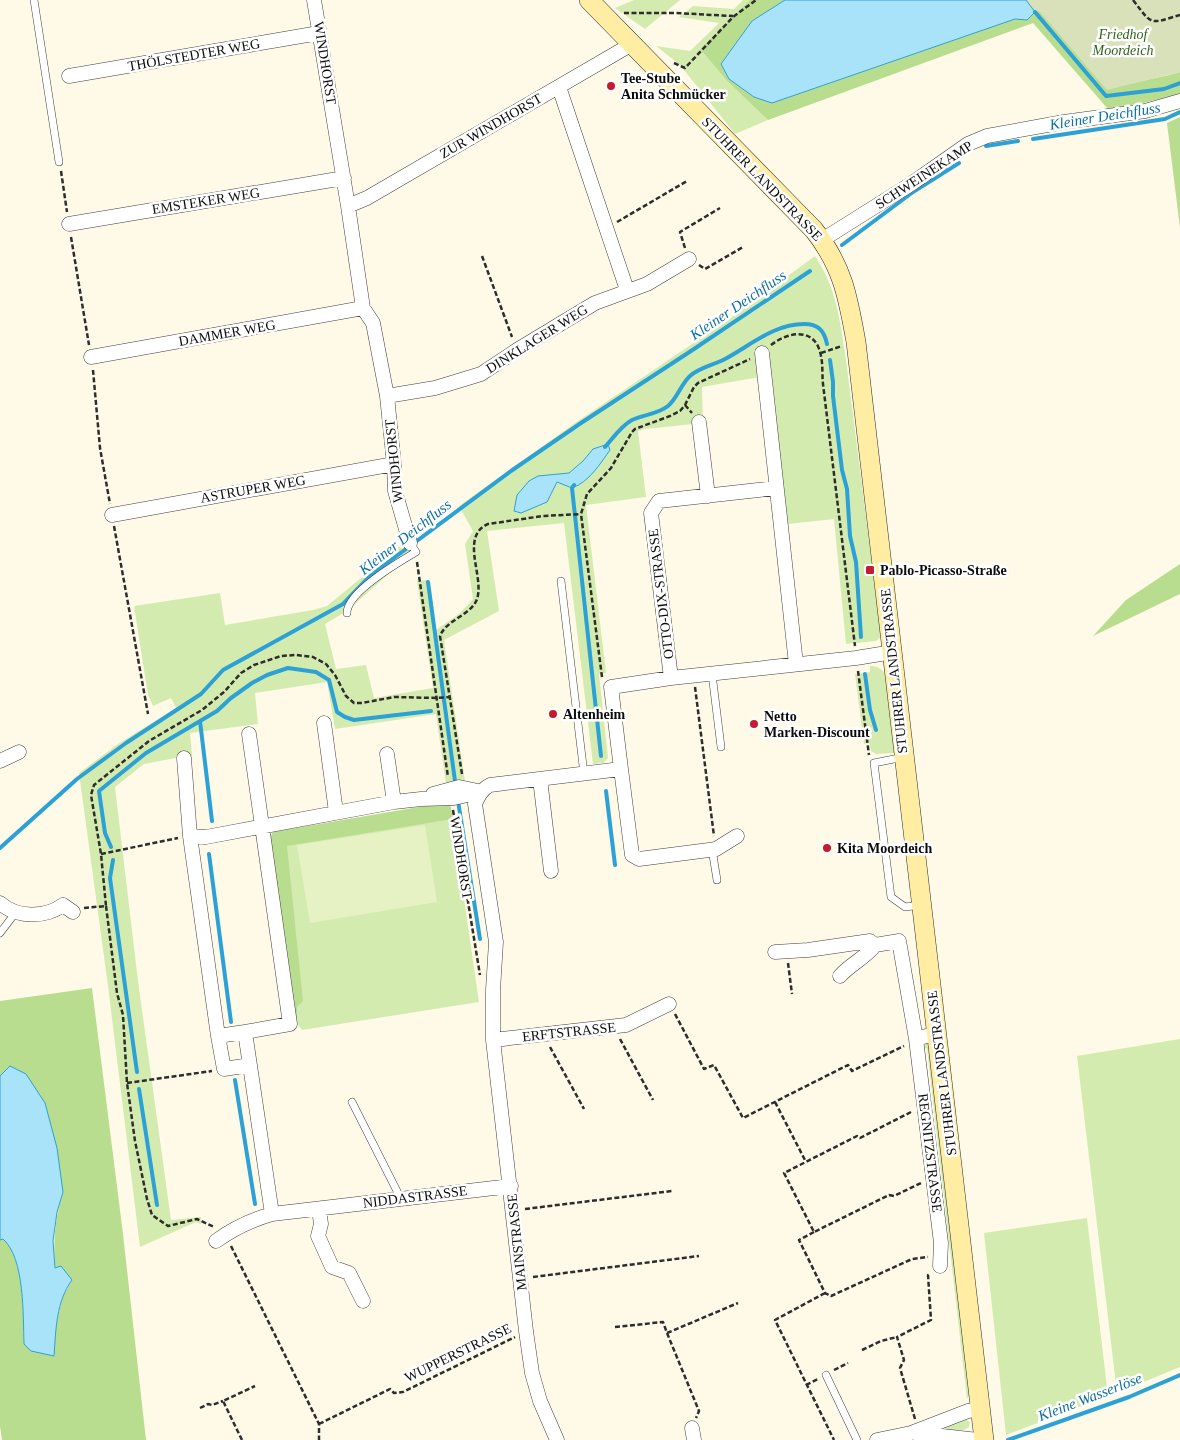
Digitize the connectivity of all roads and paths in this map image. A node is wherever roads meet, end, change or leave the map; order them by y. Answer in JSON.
{"nodes":[{"id":1,"x":34,"y":0,"type":"edge"},
{"id":2,"x":314,"y":0,"type":"edge"},
{"id":3,"x":589,"y":0,"type":"edge"},
{"id":4,"x":756,"y":0,"type":"edge"},
{"id":5,"x":1133,"y":0,"type":"edge"},
{"id":6,"x":602,"y":14,"type":"junction"},
{"id":7,"x":1180,"y":15,"type":"edge"},
{"id":8,"x":733,"y":16,"type":"junction"},
{"id":9,"x":319,"y":33,"type":"junction"},
{"id":10,"x":632,"y":44,"type":"junction"},
{"id":11,"x":672,"y":62,"type":"dead end"},
{"id":12,"x":69,"y":76,"type":"dead end"},
{"id":13,"x":559,"y":87,"type":"junction"},
{"id":14,"x":1180,"y":101,"type":"edge"},
{"id":15,"x":59,"y":162,"type":"dead end"},
{"id":16,"x":344,"y":178,"type":"junction"},
{"id":17,"x":687,"y":181,"type":"dead end"},
{"id":18,"x":348,"y":206,"type":"junction"},
{"id":19,"x":720,"y":208,"type":"dead end"},
{"id":20,"x":69,"y":224,"type":"dead end"},
{"id":21,"x":605,"y":228,"type":"junction"},
{"id":22,"x":822,"y":240,"type":"junction"},
{"id":23,"x":743,"y":247,"type":"dead end"},
{"id":24,"x":482,"y":256,"type":"dead end"},
{"id":25,"x":689,"y":259,"type":"junction"},
{"id":26,"x":627,"y":290,"type":"junction"},
{"id":27,"x":81,"y":299,"type":"dead end"},
{"id":28,"x":363,"y":308,"type":"junction"},
{"id":29,"x":856,"y":342,"type":"junction"},
{"id":30,"x":517,"y":350,"type":"junction"},
{"id":31,"x":762,"y":353,"type":"junction"},
{"id":32,"x":820,"y":353,"type":"junction"},
{"id":33,"x":91,"y":357,"type":"junction"},
{"id":34,"x":387,"y":396,"type":"junction"},
{"id":35,"x":699,"y":422,"type":"dead end"},
{"id":36,"x":394,"y":464,"type":"junction"},
{"id":37,"x":776,"y":488,"type":"junction"},
{"id":38,"x":708,"y":496,"type":"junction"},
{"id":39,"x":581,"y":514,"type":"junction"},
{"id":40,"x":112,"y":515,"type":"junction"},
{"id":41,"x":413,"y":547,"type":"junction"},
{"id":42,"x":561,"y":581,"type":"dead end"},
{"id":43,"x":347,"y":613,"type":"dead end"},
{"id":44,"x":893,"y":652,"type":"junction"},
{"id":45,"x":856,"y":658,"type":"junction"},
{"id":46,"x":796,"y":664,"type":"junction"},
{"id":47,"x":712,"y":674,"type":"junction"},
{"id":48,"x":694,"y":676,"type":"junction"},
{"id":49,"x":671,"y":678,"type":"junction"},
{"id":50,"x":611,"y":687,"type":"junction"},
{"id":51,"x":450,"y":697,"type":"junction"},
{"id":52,"x":436,"y":698,"type":"junction"},
{"id":53,"x":148,"y":714,"type":"dead end"},
{"id":54,"x":324,"y":723,"type":"dead end"},
{"id":55,"x":249,"y":734,"type":"dead end"},
{"id":56,"x":720,"y":747,"type":"dead end"},
{"id":57,"x":19,"y":752,"type":"dead end"},
{"id":58,"x":387,"y":754,"type":"dead end"},
{"id":59,"x":904,"y":757,"type":"junction"},
{"id":60,"x":184,"y":758,"type":"dead end"},
{"id":61,"x":0,"y":762,"type":"edge"},
{"id":62,"x":874,"y":763,"type":"junction"},
{"id":63,"x":621,"y":769,"type":"junction"},
{"id":64,"x":584,"y":774,"type":"junction"},
{"id":65,"x":540,"y":779,"type":"junction"},
{"id":66,"x":455,"y":791,"type":"junction"},
{"id":67,"x":481,"y":792,"type":"junction"},
{"id":68,"x":394,"y":802,"type":"junction"},
{"id":69,"x":336,"y":812,"type":"junction"},
{"id":70,"x":262,"y":825,"type":"junction"},
{"id":71,"x":190,"y":836,"type":"junction"},
{"id":72,"x":737,"y":836,"type":"dead end"},
{"id":73,"x":714,"y":849,"type":"junction"},
{"id":74,"x":101,"y":854,"type":"junction"},
{"id":75,"x":552,"y":870,"type":"dead end"},
{"id":76,"x":717,"y":880,"type":"dead end"},
{"id":77,"x":0,"y":903,"type":"edge"},
{"id":78,"x":922,"y":905,"type":"junction"},
{"id":79,"x":106,"y":906,"type":"junction"},
{"id":80,"x":16,"y":912,"type":"junction"},
{"id":81,"x":73,"y":912,"type":"joint"},
{"id":82,"x":0,"y":933,"type":"edge"},
{"id":83,"x":875,"y":945,"type":"junction"},
{"id":84,"x":781,"y":952,"type":"joint"},
{"id":85,"x":840,"y":976,"type":"dead end"},
{"id":86,"x":481,"y":983,"type":"dead end"},
{"id":87,"x":792,"y":994,"type":"dead end"},
{"id":88,"x":669,"y":1004,"type":"joint"},
{"id":89,"x":614,"y":1027,"type":"junction"},
{"id":90,"x":245,"y":1032,"type":"junction"},
{"id":91,"x":937,"y":1033,"type":"junction"},
{"id":92,"x":543,"y":1034,"type":"junction"},
{"id":93,"x":218,"y":1036,"type":"junction"},
{"id":94,"x":493,"y":1040,"type":"junction"},
{"id":95,"x":916,"y":1040,"type":"junction"},
{"id":96,"x":250,"y":1065,"type":"junction"},
{"id":97,"x":224,"y":1069,"type":"junction"},
{"id":98,"x":127,"y":1083,"type":"junction"},
{"id":99,"x":653,"y":1100,"type":"dead end"},
{"id":100,"x":352,"y":1102,"type":"dead end"},
{"id":101,"x":775,"y":1102,"type":"junction"},
{"id":102,"x":924,"y":1106,"type":"junction"},
{"id":103,"x":584,"y":1109,"type":"dead end"},
{"id":104,"x":806,"y":1162,"type":"junction"},
{"id":105,"x":933,"y":1177,"type":"junction"},
{"id":106,"x":511,"y":1186,"type":"junction"},
{"id":107,"x":672,"y":1191,"type":"dead end"},
{"id":108,"x":401,"y":1199,"type":"junction"},
{"id":109,"x":319,"y":1209,"type":"junction"},
{"id":110,"x":514,"y":1211,"type":"junction"},
{"id":111,"x":272,"y":1214,"type":"junction"},
{"id":112,"x":814,"y":1232,"type":"junction"},
{"id":113,"x":220,"y":1238,"type":"junction"},
{"id":114,"x":699,"y":1256,"type":"dead end"},
{"id":115,"x":940,"y":1261,"type":"junction"},
{"id":116,"x":521,"y":1278,"type":"junction"},
{"id":117,"x":825,"y":1293,"type":"junction"},
{"id":118,"x":363,"y":1301,"type":"dead end"},
{"id":119,"x":738,"y":1303,"type":"dead end"},
{"id":120,"x":615,"y":1327,"type":"dead end"},
{"id":121,"x":526,"y":1331,"type":"junction"},
{"id":122,"x":667,"y":1334,"type":"junction"},
{"id":123,"x":897,"y":1337,"type":"junction"},
{"id":124,"x":862,"y":1350,"type":"dead end"},
{"id":125,"x":826,"y":1375,"type":"dead end"},
{"id":126,"x":255,"y":1386,"type":"dead end"},
{"id":127,"x":223,"y":1401,"type":"junction"},
{"id":128,"x":200,"y":1408,"type":"dead end"},
{"id":129,"x":981,"y":1409,"type":"junction"},
{"id":130,"x":319,"y":1424,"type":"junction"},
{"id":131,"x":915,"y":1432,"type":"junction"},
{"id":132,"x":693,"y":1434,"type":"edge"},
{"id":133,"x":242,"y":1440,"type":"edge"},
{"id":134,"x":319,"y":1440,"type":"edge"},
{"id":135,"x":557,"y":1440,"type":"edge"},
{"id":136,"x":834,"y":1440,"type":"edge"},
{"id":137,"x":857,"y":1440,"type":"edge"},
{"id":138,"x":877,"y":1440,"type":"edge"},
{"id":139,"x":978,"y":1440,"type":"edge"},
{"id":140,"x":984,"y":1440,"type":"edge"}],
"edges":[{"from":1,"to":15,"type":"lane"},
{"from":2,"to":9,"type":"street","name":"WINDHORST"},
{"from":3,"to":6,"type":"main road","name":"STUHRER LANDSTRASSE"},
{"from":4,"to":8,"type":"path"},
{"from":5,"to":7,"type":"path"},
{"from":6,"to":8,"type":"path"},
{"from":6,"to":10,"type":"main road","name":"STUHRER LANDSTRASSE"},
{"from":8,"to":11,"type":"path"},
{"from":9,"to":12,"type":"street","name":"THÖLSTEDTER WEG"},
{"from":9,"to":16,"type":"street","name":"WINDHORST"},
{"from":10,"to":13,"type":"street","name":"ZUR WINDHORST"},
{"from":10,"to":22,"type":"main road","name":"STUHRER LANDSTRASSE"},
{"from":13,"to":18,"type":"street","name":"ZUR WINDHORST"},
{"from":13,"to":21,"type":"street"},
{"from":14,"to":22,"type":"street","name":"SCHWEINEKAMP"},
{"from":16,"to":18,"type":"street","name":"WINDHORST"},
{"from":16,"to":20,"type":"street","name":"EMSTEKER WEG"},
{"from":17,"to":21,"type":"path"},
{"from":18,"to":28,"type":"street","name":"WINDHORST"},
{"from":19,"to":25,"type":"path"},
{"from":21,"to":26,"type":"street"},
{"from":22,"to":29,"type":"main road","name":"STUHRER LANDSTRASSE"},
{"from":23,"to":25,"type":"path"},
{"from":24,"to":30,"type":"path"},
{"from":25,"to":26,"type":"street","name":"DINKLAGER WEG"},
{"from":26,"to":30,"type":"street","name":"DINKLAGER WEG"},
{"from":27,"to":33,"type":"path"},
{"from":28,"to":33,"type":"street","name":"DAMMER WEG"},
{"from":28,"to":34,"type":"street","name":"WINDHORST"},
{"from":29,"to":32,"type":"path"},
{"from":29,"to":44,"type":"main road","name":"STUHRER LANDSTRASSE"},
{"from":30,"to":34,"type":"street","name":"DINKLAGER WEG"},
{"from":31,"to":32,"type":"path"},
{"from":31,"to":37,"type":"street"},
{"from":31,"to":39,"type":"path"},
{"from":32,"to":45,"type":"path"},
{"from":33,"to":40,"type":"path"},
{"from":34,"to":36,"type":"street","name":"WINDHORST"},
{"from":35,"to":38,"type":"street"},
{"from":36,"to":40,"type":"street","name":"ASTRUPER WEG"},
{"from":36,"to":41,"type":"street","name":"WINDHORST"},
{"from":37,"to":38,"type":"street","name":"OTTO-DIX-STRASSE"},
{"from":37,"to":46,"type":"street"},
{"from":38,"to":49,"type":"street","name":"OTTO-DIX-STRASSE"},
{"from":39,"to":50,"type":"path"},
{"from":39,"to":51,"type":"path"},
{"from":40,"to":53,"type":"path"},
{"from":41,"to":43,"type":"lane"},
{"from":41,"to":52,"type":"path","name":"WINDHORST"},
{"from":42,"to":64,"type":"lane"},
{"from":44,"to":45,"type":"street"},
{"from":44,"to":59,"type":"main road","name":"STUHRER LANDSTRASSE"},
{"from":45,"to":46,"type":"street"},
{"from":45,"to":62,"type":"path"},
{"from":46,"to":47,"type":"street"},
{"from":47,"to":48,"type":"street"},
{"from":47,"to":56,"type":"lane"},
{"from":48,"to":49,"type":"street"},
{"from":48,"to":73,"type":"path"},
{"from":49,"to":50,"type":"street"},
{"from":50,"to":63,"type":"street"},
{"from":51,"to":52,"type":"path"},
{"from":51,"to":66,"type":"path"},
{"from":52,"to":66,"type":"path","name":"WINDHORST"},
{"from":52,"to":74,"type":"path"},
{"from":54,"to":69,"type":"street"},
{"from":55,"to":70,"type":"street"},
{"from":57,"to":61,"type":"street"},
{"from":58,"to":68,"type":"street"},
{"from":59,"to":62,"type":"lane"},
{"from":59,"to":78,"type":"main road","name":"STUHRER LANDSTRASSE"},
{"from":60,"to":71,"type":"street"},
{"from":62,"to":78,"type":"lane"},
{"from":63,"to":64,"type":"street"},
{"from":63,"to":73,"type":"street"},
{"from":64,"to":65,"type":"street"},
{"from":65,"to":67,"type":"street"},
{"from":65,"to":75,"type":"street"},
{"from":66,"to":67,"type":"street"},
{"from":66,"to":68,"type":"street"},
{"from":66,"to":86,"type":"path","name":"WINDHORST"},
{"from":67,"to":94,"type":"street","name":"MAINSTRASSE"},
{"from":68,"to":69,"type":"street"},
{"from":69,"to":70,"type":"street"},
{"from":70,"to":71,"type":"street"},
{"from":70,"to":90,"type":"street"},
{"from":71,"to":74,"type":"path"},
{"from":71,"to":93,"type":"street"},
{"from":72,"to":73,"type":"street"},
{"from":73,"to":76,"type":"lane"},
{"from":74,"to":79,"type":"path"},
{"from":77,"to":80,"type":"street"},
{"from":78,"to":91,"type":"main road","name":"STUHRER LANDSTRASSE"},
{"from":79,"to":81,"type":"path"},
{"from":79,"to":98,"type":"path"},
{"from":80,"to":81,"type":"street"},
{"from":80,"to":82,"type":"lane"},
{"from":83,"to":84,"type":"street","name":"REGNITZSTRASSE"},
{"from":83,"to":85,"type":"street"},
{"from":83,"to":95,"type":"street","name":"REGNITZSTRASSE"},
{"from":84,"to":87,"type":"path"},
{"from":88,"to":89,"type":"street","name":"ERFTSTRASSE"},
{"from":88,"to":101,"type":"path"},
{"from":89,"to":92,"type":"street","name":"ERFTSTRASSE"},
{"from":89,"to":99,"type":"path"},
{"from":90,"to":93,"type":"street"},
{"from":90,"to":96,"type":"street"},
{"from":91,"to":95,"type":"street"},
{"from":91,"to":129,"type":"main road","name":"STUHRER LANDSTRASSE"},
{"from":92,"to":94,"type":"street","name":"ERFTSTRASSE"},
{"from":92,"to":103,"type":"path"},
{"from":93,"to":97,"type":"street"},
{"from":94,"to":106,"type":"street","name":"MAINSTRASSE"},
{"from":95,"to":101,"type":"path"},
{"from":95,"to":102,"type":"street","name":"REGNITZSTRASSE"},
{"from":96,"to":97,"type":"street"},
{"from":96,"to":111,"type":"street"},
{"from":97,"to":98,"type":"path"},
{"from":98,"to":113,"type":"path"},
{"from":100,"to":108,"type":"lane"},
{"from":101,"to":104,"type":"path"},
{"from":102,"to":104,"type":"path"},
{"from":102,"to":105,"type":"street","name":"REGNITZSTRASSE"},
{"from":104,"to":112,"type":"path"},
{"from":105,"to":112,"type":"path"},
{"from":105,"to":115,"type":"street","name":"REGNITZSTRASSE"},
{"from":106,"to":108,"type":"street","name":"NIDDASTRASSE"},
{"from":106,"to":110,"type":"street","name":"MAINSTRASSE"},
{"from":107,"to":110,"type":"path"},
{"from":108,"to":109,"type":"street","name":"NIDDASTRASSE"},
{"from":109,"to":111,"type":"street","name":"NIDDASTRASSE"},
{"from":109,"to":118,"type":"street"},
{"from":110,"to":116,"type":"street","name":"MAINSTRASSE"},
{"from":111,"to":113,"type":"street","name":"NIDDASTRASSE"},
{"from":112,"to":117,"type":"path"},
{"from":113,"to":130,"type":"path"},
{"from":114,"to":116,"type":"path"},
{"from":115,"to":117,"type":"path"},
{"from":115,"to":123,"type":"path"},
{"from":116,"to":121,"type":"street","name":"MAINSTRASSE"},
{"from":117,"to":136,"type":"path"},
{"from":119,"to":122,"type":"path"},
{"from":120,"to":122,"type":"path"},
{"from":121,"to":130,"type":"path","name":"WUPPERSTRASSE"},
{"from":121,"to":135,"type":"street","name":"MAINSTRASSE"},
{"from":122,"to":132,"type":"path"},
{"from":123,"to":124,"type":"path"},
{"from":123,"to":131,"type":"path"},
{"from":125,"to":137,"type":"lane"},
{"from":126,"to":127,"type":"path"},
{"from":127,"to":128,"type":"path"},
{"from":127,"to":133,"type":"path"},
{"from":129,"to":131,"type":"street"},
{"from":129,"to":140,"type":"main road","name":"STUHRER LANDSTRASSE"},
{"from":130,"to":134,"type":"path"},
{"from":131,"to":138,"type":"street"},
{"from":131,"to":139,"type":"street"}]}
